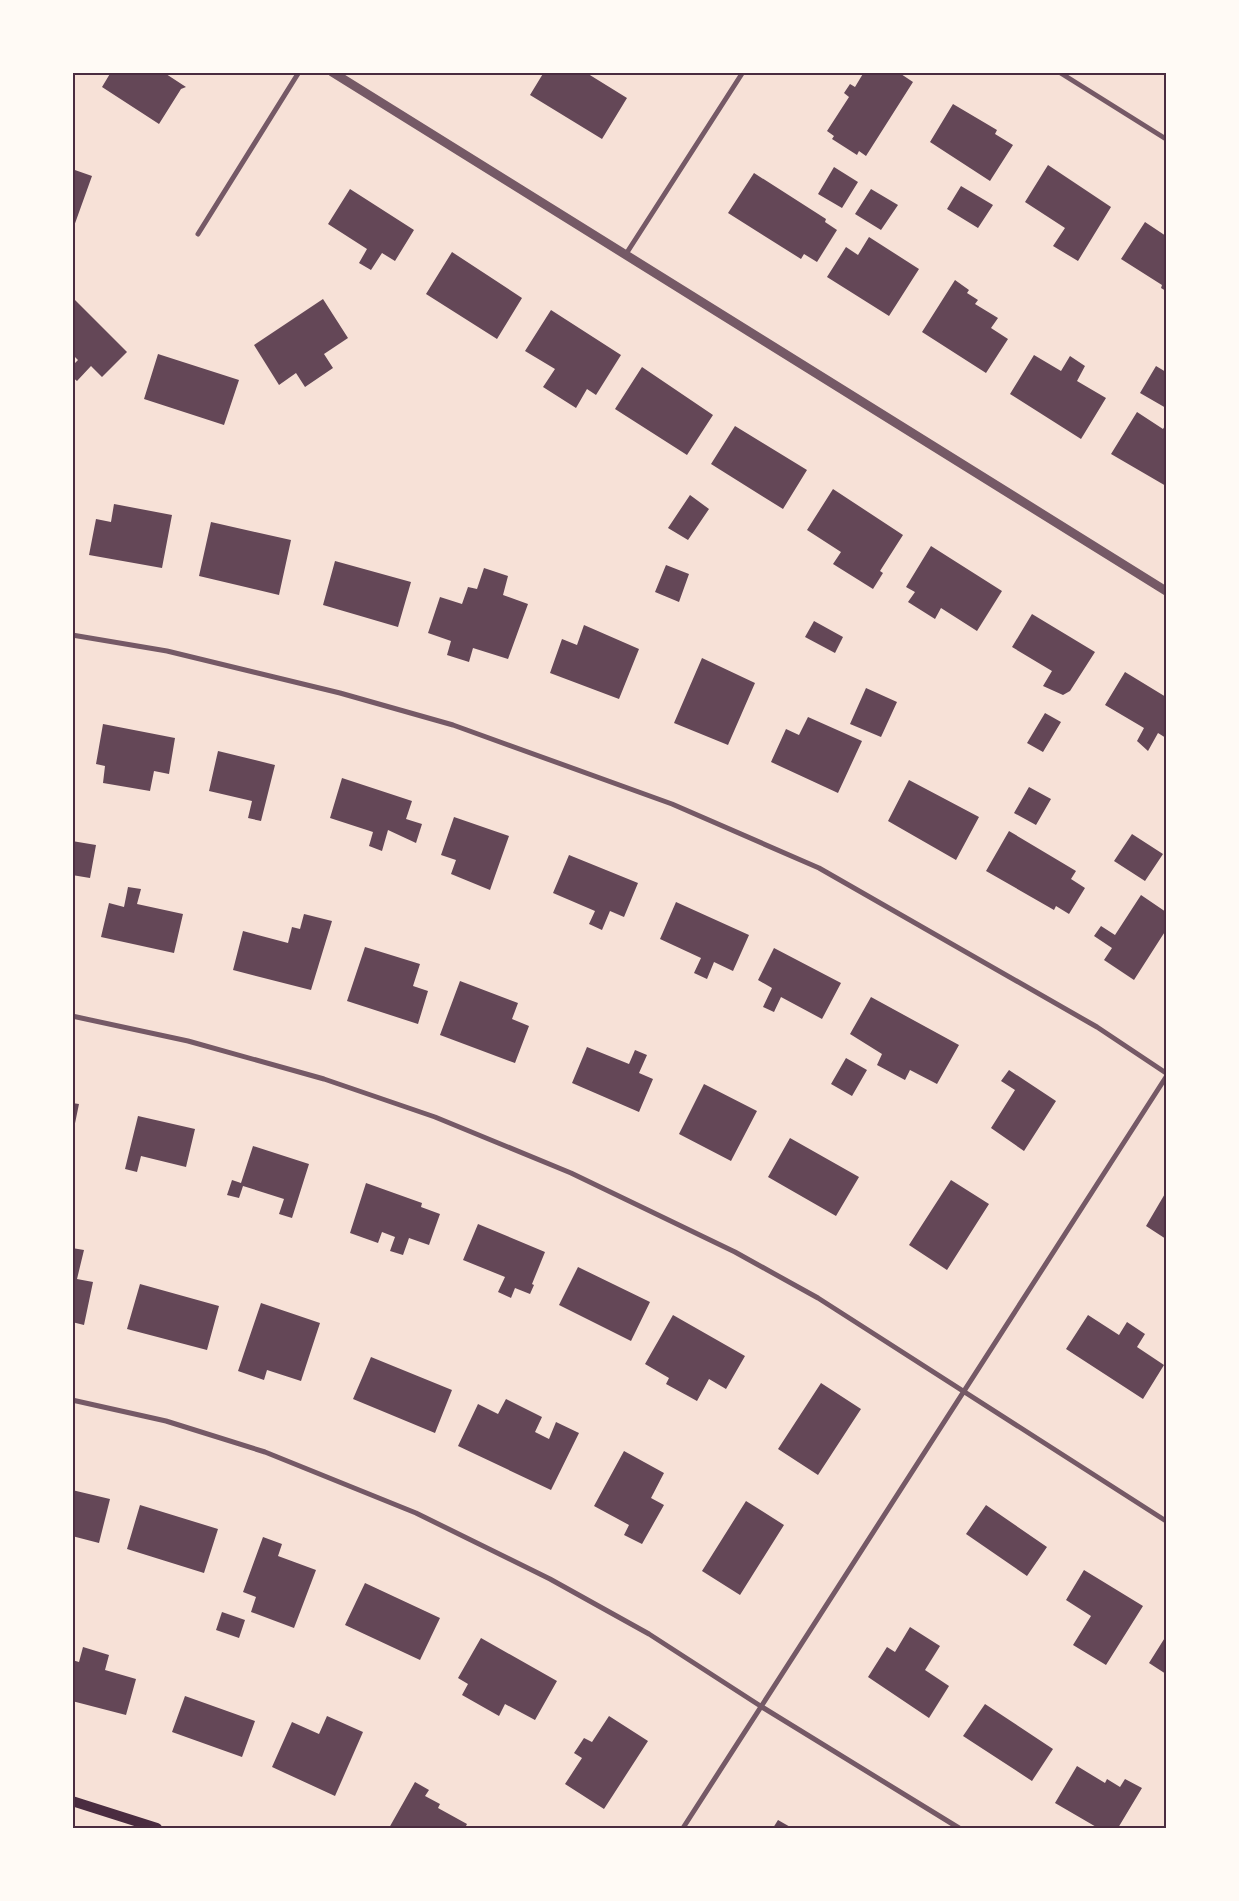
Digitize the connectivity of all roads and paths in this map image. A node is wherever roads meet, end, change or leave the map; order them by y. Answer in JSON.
{"nodes":[{"id":1,"x":299,"y":72,"type":"edge"},
{"id":2,"x":332,"y":72,"type":"edge"},
{"id":3,"x":743,"y":72,"type":"edge"},
{"id":4,"x":1059,"y":72,"type":"edge"},
{"id":5,"x":1166,"y":139,"type":"edge"},
{"id":6,"x":198,"y":234,"type":"dead end"},
{"id":7,"x":626,"y":254,"type":"junction"},
{"id":8,"x":1166,"y":591,"type":"edge"},
{"id":9,"x":72,"y":636,"type":"edge"},
{"id":10,"x":72,"y":1016,"type":"edge"},
{"id":11,"x":1166,"y":1075,"type":"edge"},
{"id":12,"x":964,"y":1391,"type":"junction"},
{"id":13,"x":72,"y":1400,"type":"edge"},
{"id":14,"x":1166,"y":1521,"type":"edge"},
{"id":15,"x":762,"y":1707,"type":"junction"},
{"id":16,"x":72,"y":1801,"type":"edge"},
{"id":17,"x":157,"y":1828,"type":"edge"},
{"id":18,"x":683,"y":1828,"type":"edge"},
{"id":19,"x":959,"y":1828,"type":"edge"}],
"edges":[{"from":1,"to":6,"type":"street"},
{"from":2,"to":7,"type":"street"},
{"from":3,"to":7,"type":"street"},
{"from":4,"to":5,"type":"street"},
{"from":7,"to":8,"type":"street"},
{"from":9,"to":11,"type":"street"},
{"from":10,"to":12,"type":"street"},
{"from":11,"to":12,"type":"street"},
{"from":12,"to":14,"type":"street"},
{"from":12,"to":15,"type":"street"},
{"from":13,"to":15,"type":"street"},
{"from":15,"to":18,"type":"street"},
{"from":15,"to":19,"type":"street"},
{"from":16,"to":17,"type":"main road"}]}
